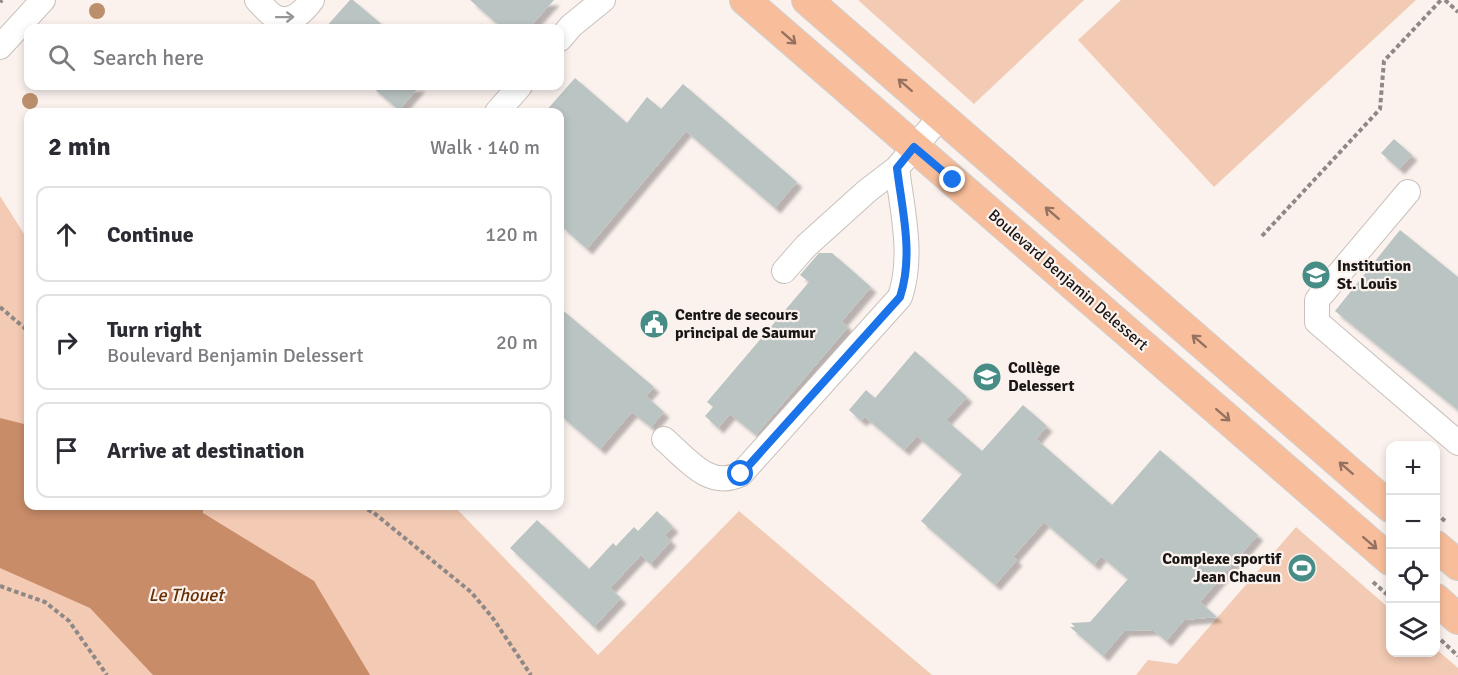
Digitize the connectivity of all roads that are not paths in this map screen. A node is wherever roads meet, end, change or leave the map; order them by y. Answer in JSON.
{"nodes":[{"id":1,"x":43,"y":0,"type":"edge"},
{"id":2,"x":257,"y":0,"type":"edge"},
{"id":3,"x":312,"y":0,"type":"edge"},
{"id":4,"x":603,"y":0,"type":"edge"},
{"id":5,"x":745,"y":0,"type":"edge"},
{"id":6,"x":807,"y":0,"type":"edge"},
{"id":7,"x":564,"y":34,"type":"edge"},
{"id":8,"x":0,"y":47,"type":"edge"},
{"id":9,"x":516,"y":90,"type":"edge"},
{"id":10,"x":501,"y":108,"type":"edge"},
{"id":11,"x":941,"y":116,"type":"junction"},
{"id":12,"x":906,"y":157,"type":"junction"},
{"id":13,"x":1408,"y":192,"type":"dead end"},
{"id":14,"x":784,"y":271,"type":"dead end"},
{"id":15,"x":664,"y":439,"type":"dead end"},
{"id":16,"x":1458,"y":443,"type":"edge"},
{"id":17,"x":1386,"y":504,"type":"edge"},
{"id":18,"x":1439,"y":549,"type":"edge"},
{"id":19,"x":1386,"y":557,"type":"edge"},
{"id":20,"x":1458,"y":565,"type":"edge"},
{"id":21,"x":1440,"y":603,"type":"edge"},
{"id":22,"x":1458,"y":619,"type":"edge"}],
"edges":[{"from":1,"to":8,"type":"lane"},
{"from":2,"to":3,"type":"lane","one_way":true},
{"from":4,"to":7,"type":"lane"},
{"from":5,"to":12,"type":"main road","name":"Boulevard Benjamin Delessert","one_way":true},
{"from":11,"to":6,"type":"main road","one_way":true},
{"from":9,"to":10,"type":"lane"},
{"from":11,"to":12,"type":"lane"},
{"from":17,"to":11,"type":"main road","one_way":true},
{"from":12,"to":14,"type":"lane"},
{"from":12,"to":15,"type":"lane"},
{"from":12,"to":19,"type":"main road","name":"Boulevard Benjamin Delessert","one_way":true},
{"from":13,"to":16,"type":"lane"},
{"from":18,"to":20,"type":"main road"},
{"from":21,"to":22,"type":"main road"}]}
